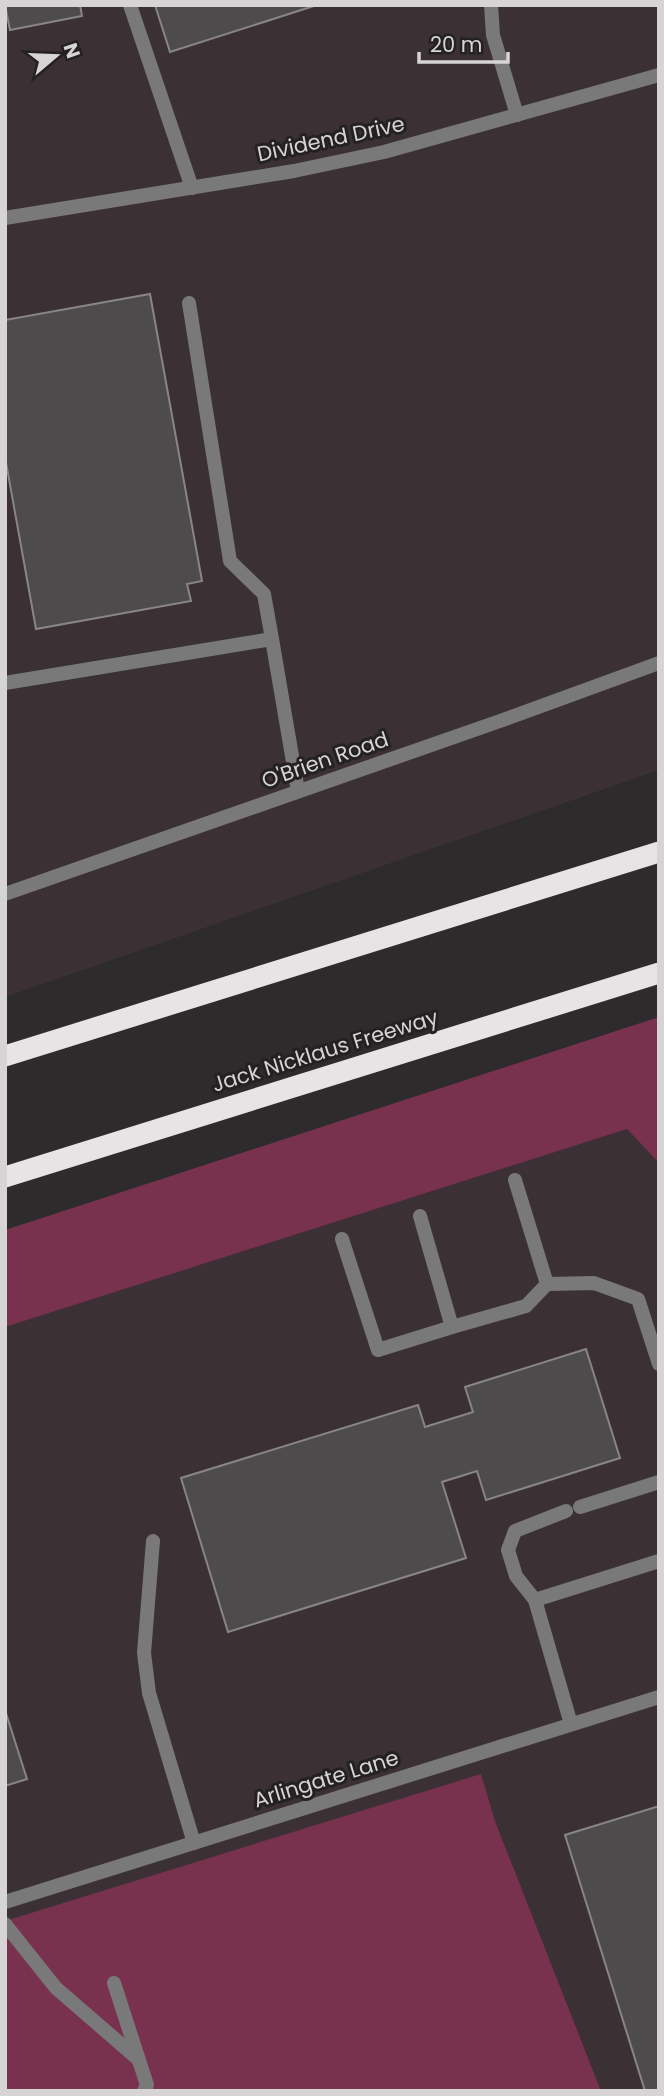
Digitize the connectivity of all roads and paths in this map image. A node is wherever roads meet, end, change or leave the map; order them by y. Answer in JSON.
{"nodes":[{"id":1,"x":130,"y":5,"type":"edge"},
{"id":2,"x":491,"y":5,"type":"edge"},
{"id":3,"x":659,"y":75,"type":"edge"},
{"id":4,"x":517,"y":114,"type":"junction"},
{"id":5,"x":192,"y":188,"type":"junction"},
{"id":6,"x":5,"y":218,"type":"edge"},
{"id":7,"x":189,"y":303,"type":"dead end"},
{"id":8,"x":272,"y":639,"type":"junction"},
{"id":9,"x":659,"y":663,"type":"edge"},
{"id":10,"x":5,"y":683,"type":"edge"},
{"id":11,"x":298,"y":791,"type":"junction"},
{"id":12,"x":659,"y":852,"type":"edge"},
{"id":13,"x":5,"y":894,"type":"edge"},
{"id":14,"x":659,"y":973,"type":"edge"},
{"id":15,"x":5,"y":1056,"type":"edge"},
{"id":16,"x":5,"y":1177,"type":"edge"},
{"id":17,"x":515,"y":1180,"type":"dead end"},
{"id":18,"x":420,"y":1216,"type":"dead end"},
{"id":19,"x":342,"y":1239,"type":"dead end"},
{"id":20,"x":547,"y":1284,"type":"junction"},
{"id":21,"x":452,"y":1327,"type":"junction"},
{"id":22,"x":659,"y":1364,"type":"edge"},
{"id":23,"x":659,"y":1482,"type":"edge"},
{"id":24,"x":153,"y":1541,"type":"dead end"},
{"id":25,"x":659,"y":1561,"type":"edge"},
{"id":26,"x":535,"y":1600,"type":"junction"},
{"id":27,"x":659,"y":1697,"type":"edge"},
{"id":28,"x":571,"y":1724,"type":"junction"},
{"id":29,"x":194,"y":1843,"type":"junction"},
{"id":30,"x":5,"y":1902,"type":"edge"},
{"id":31,"x":5,"y":1924,"type":"edge"},
{"id":32,"x":114,"y":1983,"type":"dead end"},
{"id":33,"x":138,"y":2059,"type":"junction"},
{"id":34,"x":144,"y":2091,"type":"edge"}],
"edges":[{"from":1,"to":5,"type":"street"},
{"from":2,"to":4,"type":"street"},
{"from":3,"to":4,"type":"street","name":"Dividend Drive"},
{"from":4,"to":5,"type":"street","name":"Dividend Drive"},
{"from":5,"to":6,"type":"street","name":"Dividend Drive"},
{"from":7,"to":8,"type":"street"},
{"from":8,"to":10,"type":"street"},
{"from":8,"to":11,"type":"street"},
{"from":9,"to":11,"type":"street","name":"O'Brien Road"},
{"from":11,"to":13,"type":"street","name":"O'Brien Road"},
{"from":12,"to":15,"type":"highway"},
{"from":14,"to":16,"type":"highway","name":"Jack Nicklaus Freeway"},
{"from":17,"to":20,"type":"street"},
{"from":18,"to":21,"type":"street"},
{"from":19,"to":21,"type":"street"},
{"from":20,"to":21,"type":"street"},
{"from":20,"to":22,"type":"street"},
{"from":23,"to":26,"type":"street"},
{"from":24,"to":29,"type":"street"},
{"from":25,"to":26,"type":"street"},
{"from":26,"to":28,"type":"street"},
{"from":27,"to":28,"type":"street","name":"Arlingate Lane"},
{"from":28,"to":29,"type":"street","name":"Arlingate Lane"},
{"from":29,"to":30,"type":"street","name":"Arlingate Lane"},
{"from":31,"to":33,"type":"street"},
{"from":32,"to":33,"type":"street"},
{"from":33,"to":34,"type":"street"}]}
